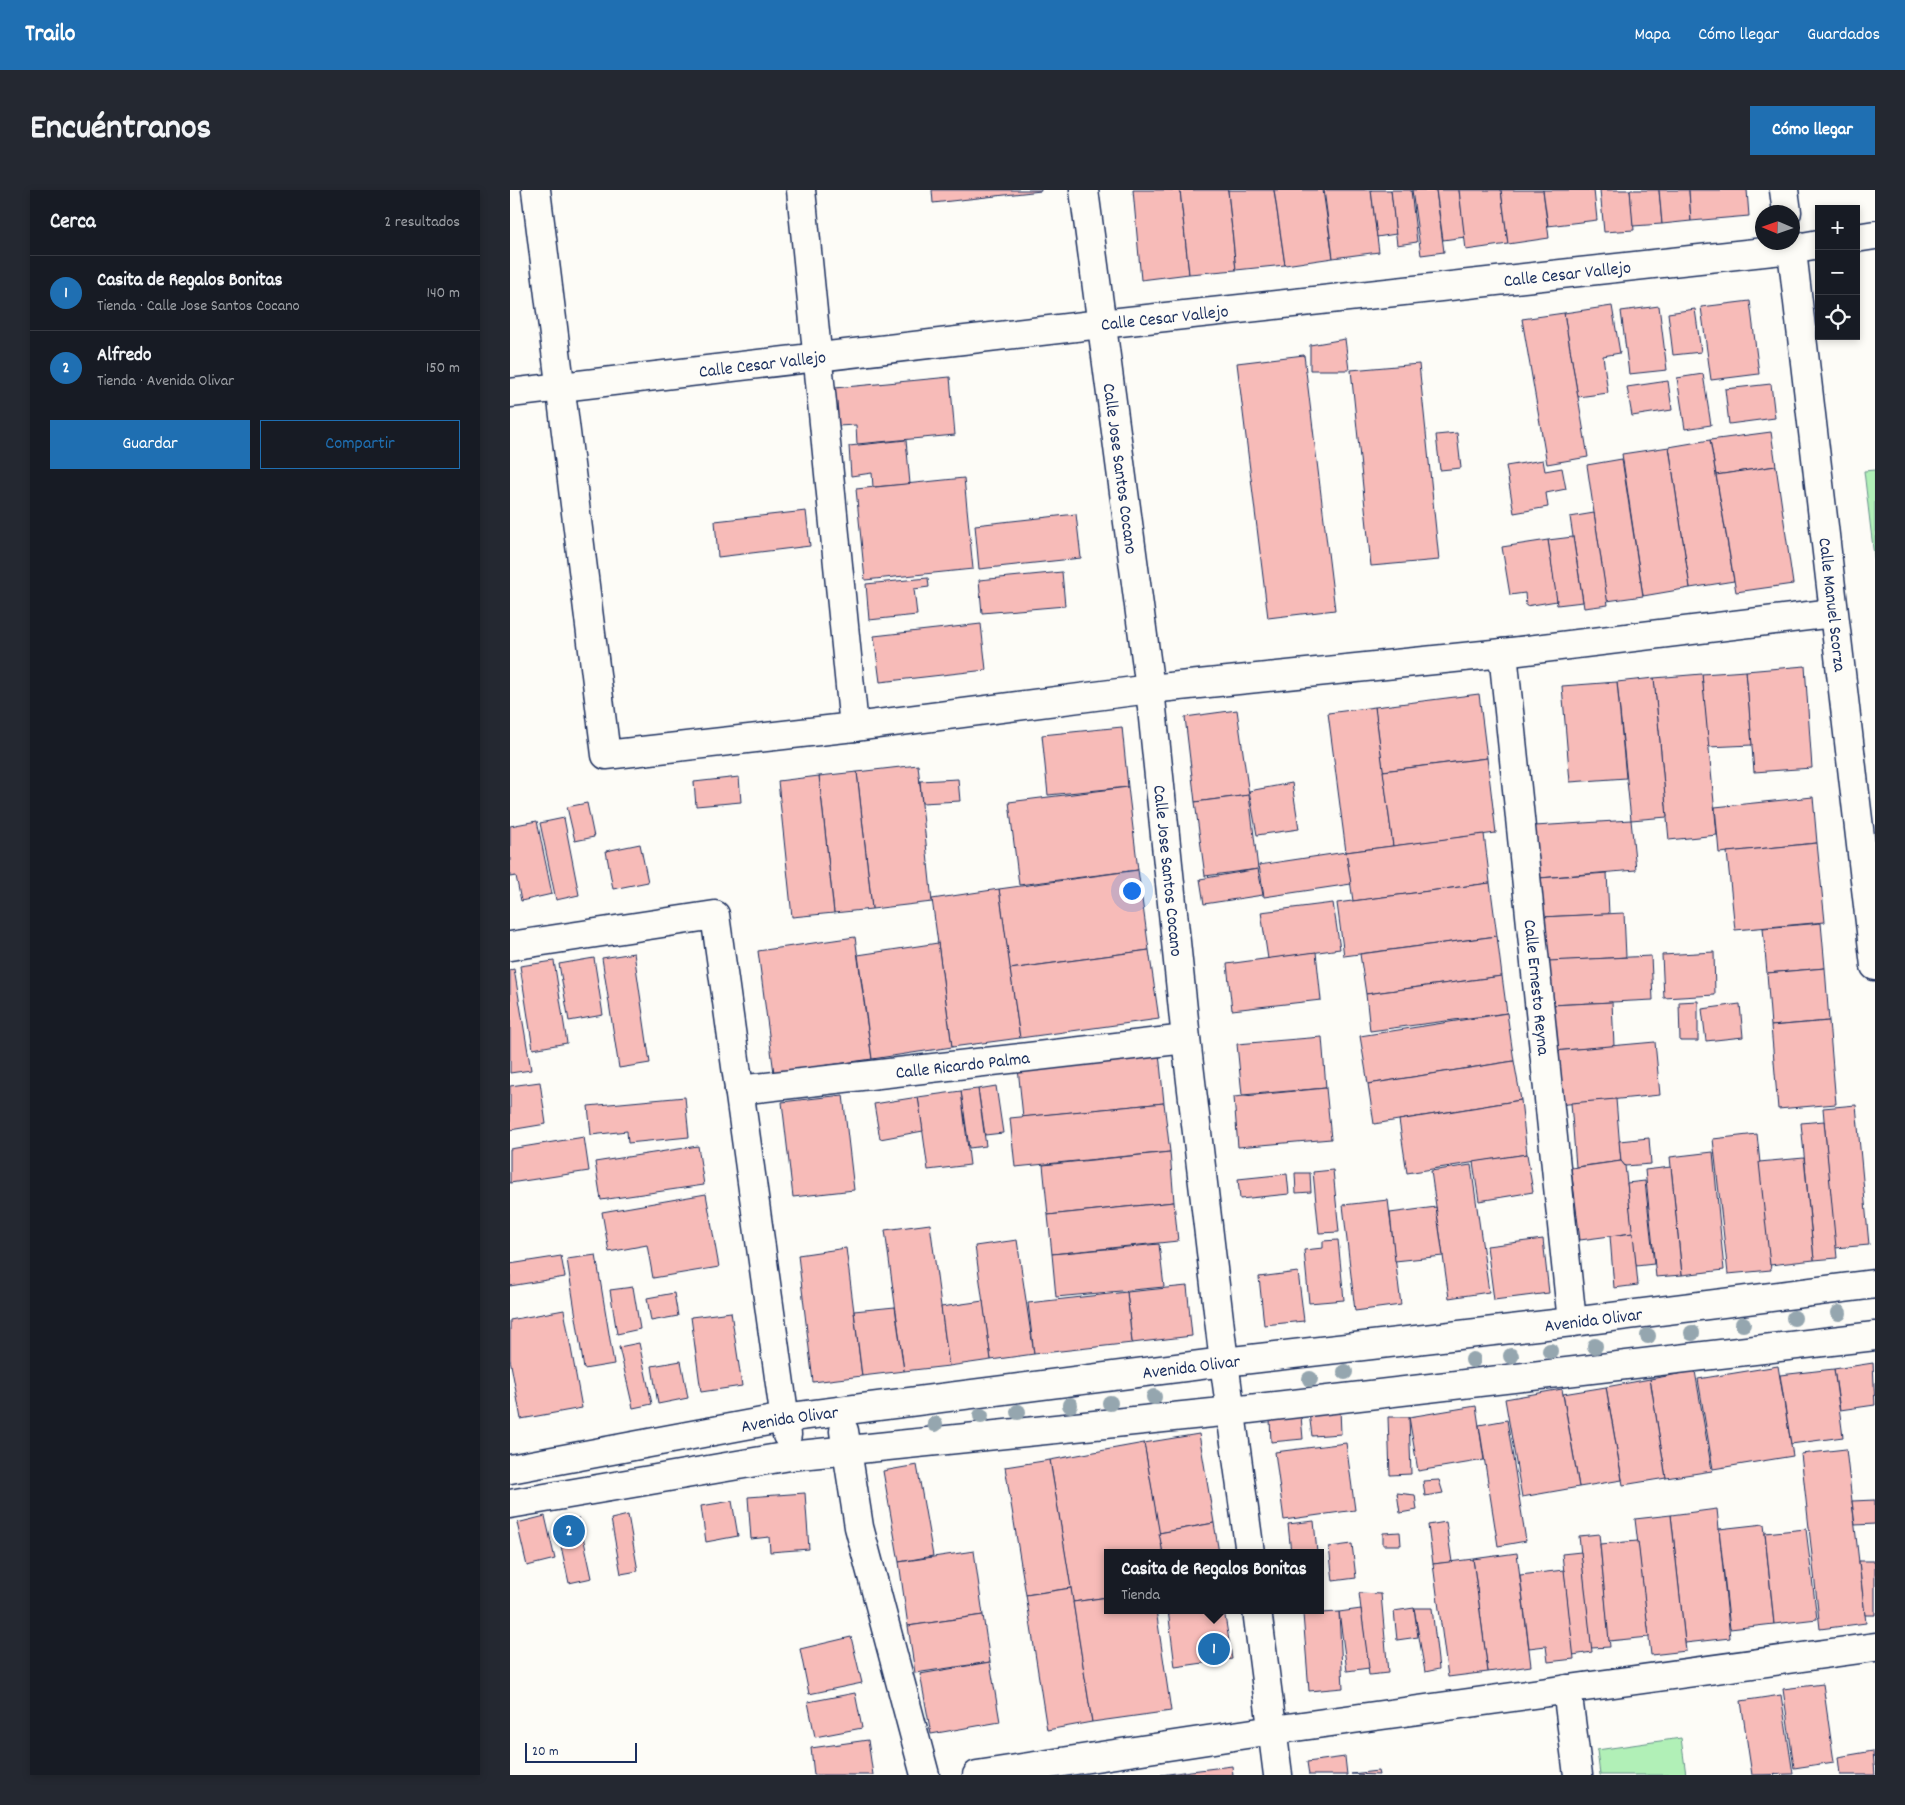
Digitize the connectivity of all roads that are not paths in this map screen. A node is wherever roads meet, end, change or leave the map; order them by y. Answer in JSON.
{"nodes":[{"id":1,"x":536,"y":190,"type":"edge"},
{"id":2,"x":801,"y":190,"type":"edge"},
{"id":3,"x":1084,"y":190,"type":"edge"},
{"id":4,"x":1784,"y":190,"type":"edge"},
{"id":5,"x":1786,"y":205,"type":"edge"},
{"id":6,"x":1875,"y":234,"type":"edge"},
{"id":7,"x":1860,"y":237,"type":"edge"},
{"id":8,"x":1815,"y":244,"type":"edge"},
{"id":9,"x":1800,"y":245,"type":"edge"},
{"id":10,"x":1756,"y":250,"type":"edge"},
{"id":11,"x":1791,"y":250,"type":"edge"},
{"id":12,"x":1101,"y":324,"type":"junction"},
{"id":13,"x":818,"y":357,"type":"junction"},
{"id":14,"x":560,"y":388,"type":"junction"},
{"id":15,"x":510,"y":394,"type":"edge"},
{"id":16,"x":1833,"y":613,"type":"junction"},
{"id":17,"x":1503,"y":652,"type":"junction"},
{"id":18,"x":1150,"y":689,"type":"junction"},
{"id":19,"x":854,"y":727,"type":"junction"},
{"id":20,"x":1869,"y":864,"type":"edge"},
{"id":21,"x":510,"y":946,"type":"edge"},
{"id":22,"x":1875,"y":966,"type":"edge"},
{"id":23,"x":1186,"y":1039,"type":"junction"},
{"id":24,"x":739,"y":1090,"type":"junction"},
{"id":25,"x":1875,"y":1284,"type":"edge"},
{"id":26,"x":1572,"y":1322,"type":"junction"},
{"id":27,"x":1875,"y":1336,"type":"edge"},
{"id":28,"x":1224,"y":1362,"type":"junction"},
{"id":29,"x":1232,"y":1411,"type":"junction"},
{"id":30,"x":842,"y":1412,"type":"junction"},
{"id":31,"x":784,"y":1418,"type":"junction"},
{"id":32,"x":846,"y":1450,"type":"junction"},
{"id":33,"x":790,"y":1456,"type":"junction"},
{"id":34,"x":510,"y":1469,"type":"edge"},
{"id":35,"x":510,"y":1504,"type":"edge"},
{"id":36,"x":1249,"y":1549,"type":"edge"},
{"id":37,"x":1258,"y":1614,"type":"edge"},
{"id":38,"x":1875,"y":1647,"type":"edge"},
{"id":39,"x":1567,"y":1690,"type":"junction"},
{"id":40,"x":1273,"y":1730,"type":"junction"},
{"id":41,"x":925,"y":1775,"type":"edge"},
{"id":42,"x":977,"y":1775,"type":"edge"},
{"id":43,"x":1278,"y":1775,"type":"edge"},
{"id":44,"x":1578,"y":1775,"type":"edge"}],
"edges":[{"from":1,"to":14,"type":"street"},
{"from":2,"to":13,"type":"street"},
{"from":3,"to":12,"type":"street","name":"Calle Jose Santos Cocano"},
{"from":4,"to":5,"type":"street"},
{"from":6,"to":7,"type":"street"},
{"from":8,"to":9,"type":"street","name":"Calle Cesar Vallejo"},
{"from":10,"to":12,"type":"street","name":"Calle Cesar Vallejo"},
{"from":11,"to":16,"type":"street","name":"Calle Manuel Scorza"},
{"from":12,"to":13,"type":"street","name":"Calle Cesar Vallejo"},
{"from":12,"to":18,"type":"street","name":"Calle Jose Santos Cocano"},
{"from":13,"to":14,"type":"street","name":"Calle Cesar Vallejo"},
{"from":13,"to":19,"type":"street"},
{"from":14,"to":15,"type":"street","name":"Calle Cesar Vallejo"},
{"from":14,"to":19,"type":"street"},
{"from":16,"to":17,"type":"street"},
{"from":16,"to":20,"type":"street","name":"Calle Manuel Scorza"},
{"from":17,"to":18,"type":"street"},
{"from":17,"to":26,"type":"street","name":"Calle Ernesto Reyna"},
{"from":18,"to":19,"type":"street"},
{"from":18,"to":23,"type":"street","name":"Calle Jose Santos Cocano"},
{"from":20,"to":22,"type":"street","name":"Calle Manuel Scorza"},
{"from":21,"to":24,"type":"street"},
{"from":23,"to":24,"type":"street","name":"Calle Ricardo Palma"},
{"from":23,"to":28,"type":"street","name":"Calle Jose Santos Cocano"},
{"from":24,"to":31,"type":"street"},
{"from":25,"to":26,"type":"street","name":"Avenida Olivar"},
{"from":26,"to":28,"type":"street","name":"Avenida Olivar"},
{"from":27,"to":29,"type":"street","name":"Avenida Olivar"},
{"from":28,"to":29,"type":"street","name":"Calle Jose Santos Cocano"},
{"from":28,"to":30,"type":"street","name":"Avenida Olivar"},
{"from":29,"to":32,"type":"street","name":"Avenida Olivar"},
{"from":29,"to":36,"type":"street","name":"Calle Jose Santos Cocano"},
{"from":30,"to":31,"type":"street","name":"Avenida Olivar"},
{"from":30,"to":32,"type":"street"},
{"from":31,"to":33,"type":"street"},
{"from":31,"to":34,"type":"street","name":"Avenida Olivar"},
{"from":32,"to":33,"type":"street","name":"Avenida Olivar"},
{"from":32,"to":41,"type":"street"},
{"from":33,"to":35,"type":"street","name":"Avenida Olivar"},
{"from":37,"to":40,"type":"street"},
{"from":38,"to":39,"type":"street"},
{"from":39,"to":40,"type":"street"},
{"from":39,"to":44,"type":"street"},
{"from":40,"to":42,"type":"street"},
{"from":40,"to":43,"type":"street"}]}
